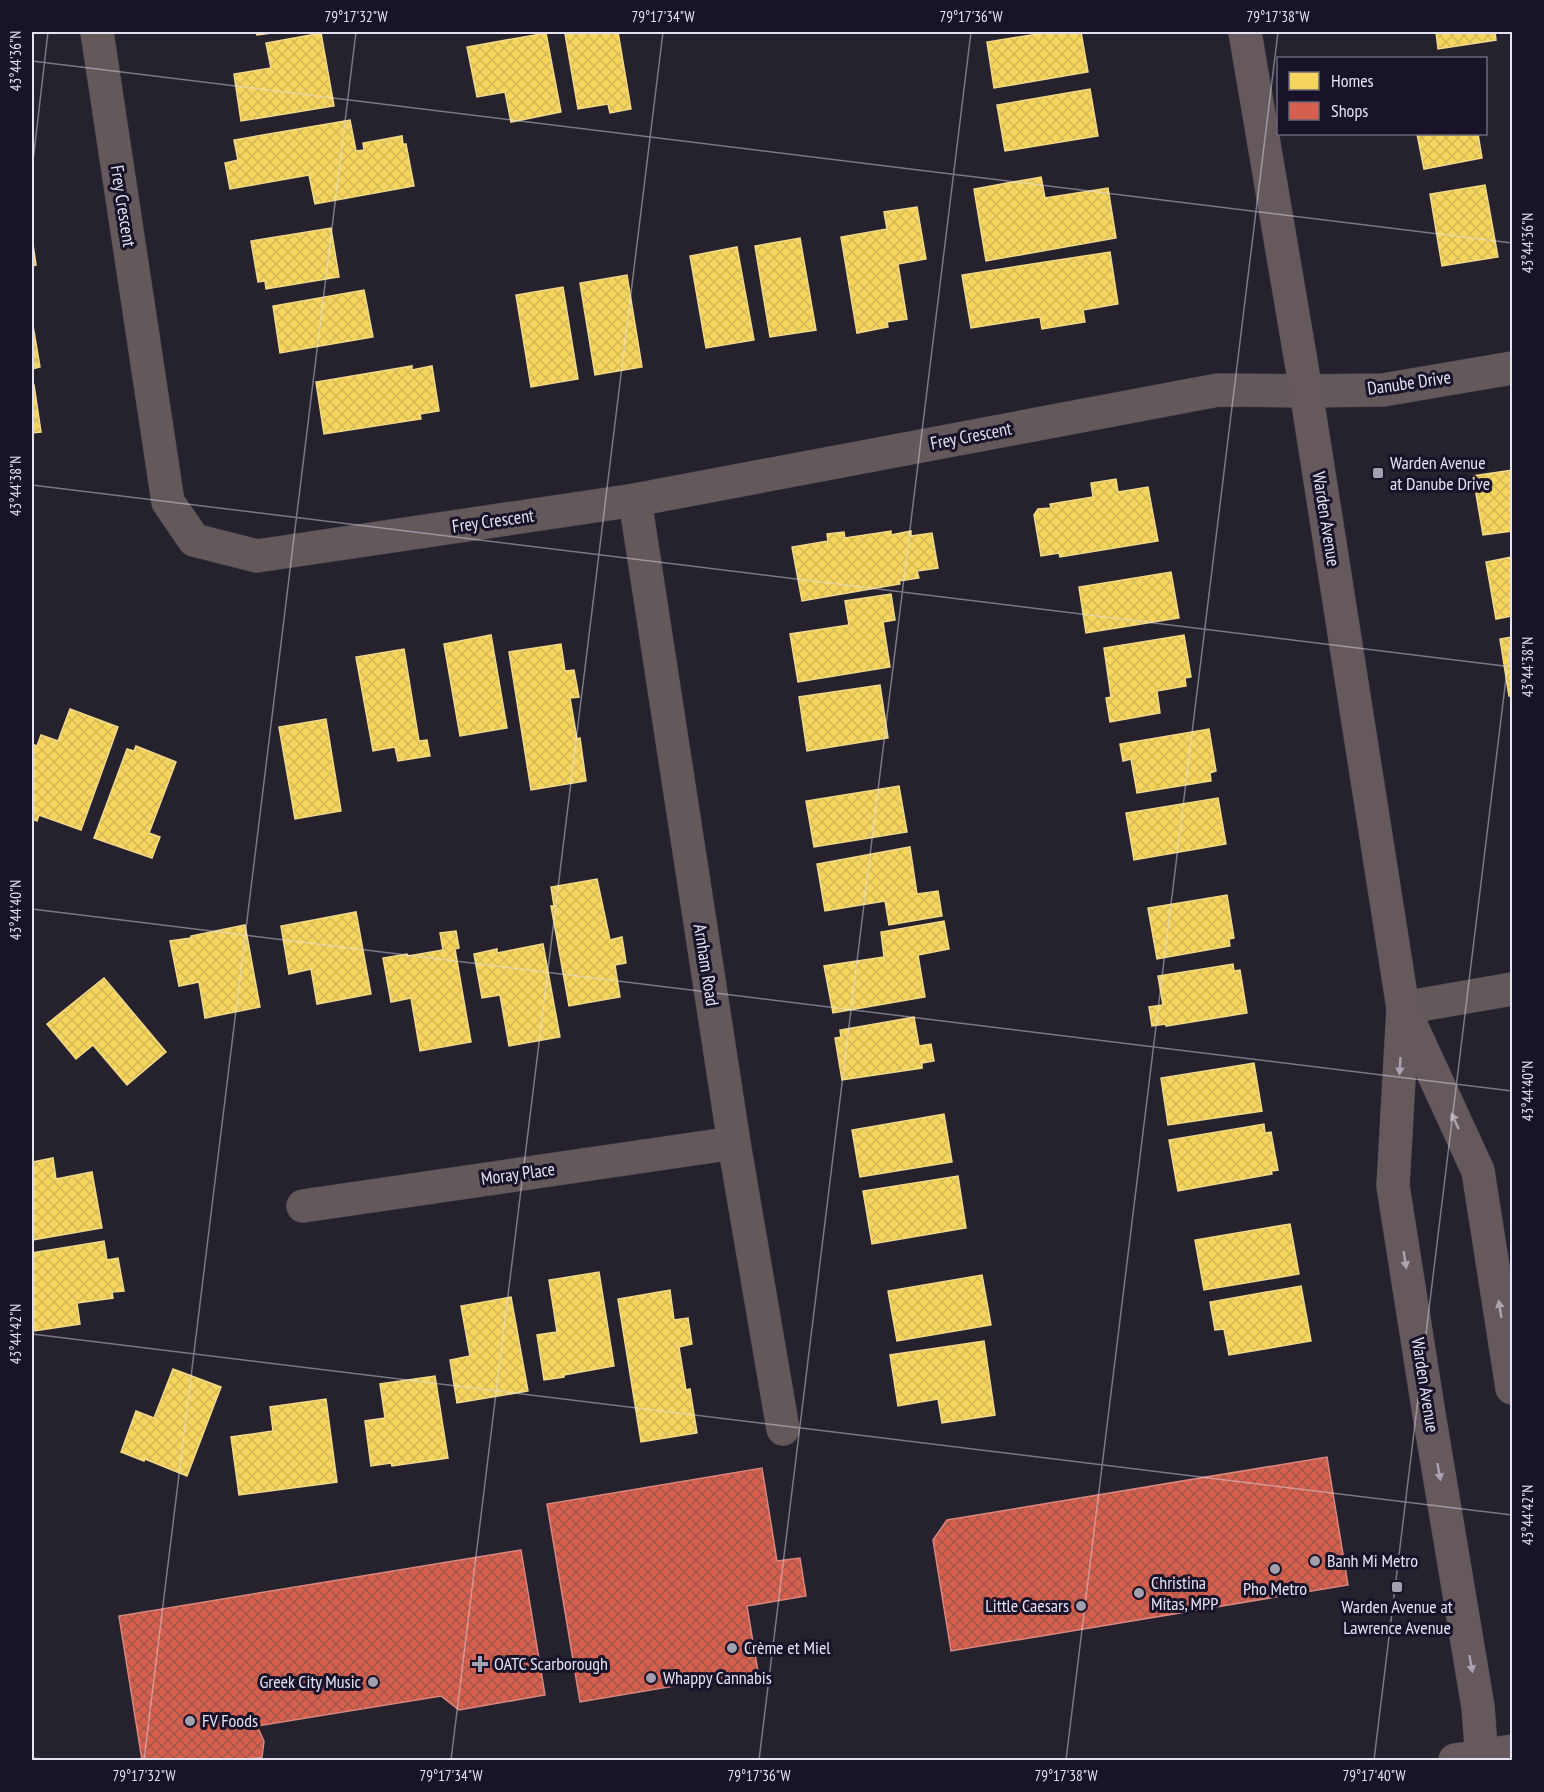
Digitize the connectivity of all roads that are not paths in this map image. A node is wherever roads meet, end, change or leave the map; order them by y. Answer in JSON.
{"nodes":[{"id":1,"x":97,"y":32,"type":"edge"},
{"id":2,"x":1245,"y":32,"type":"edge"},
{"id":3,"x":1512,"y":368,"type":"edge"},
{"id":4,"x":1306,"y":392,"type":"junction"},
{"id":5,"x":635,"y":500,"type":"junction"},
{"id":6,"x":1512,"y":989,"type":"edge"},
{"id":7,"x":1403,"y":1008,"type":"junction"},
{"id":8,"x":734,"y":1143,"type":"junction"},
{"id":9,"x":303,"y":1206,"type":"dead end"},
{"id":10,"x":1512,"y":1385,"type":"edge"},
{"id":11,"x":783,"y":1429,"type":"dead end"},
{"id":12,"x":1483,"y":1757,"type":"edge"}],
"edges":[{"from":1,"to":5,"type":"street","name":"Frey Crescent"},
{"from":2,"to":4,"type":"main road","name":"Warden Avenue"},
{"from":3,"to":4,"type":"street","name":"Danube Drive"},
{"from":4,"to":5,"type":"street","name":"Frey Crescent"},
{"from":4,"to":7,"type":"main road","name":"Warden Avenue"},
{"from":5,"to":8,"type":"street","name":"Arnham Road"},
{"from":6,"to":7,"type":"street"},
{"from":10,"to":7,"type":"main road","name":"Warden Avenue","one_way":true},
{"from":7,"to":12,"type":"main road","name":"Warden Avenue","one_way":true},
{"from":8,"to":9,"type":"street","name":"Moray Place"},
{"from":8,"to":11,"type":"street","name":"Arnham Road"}]}
